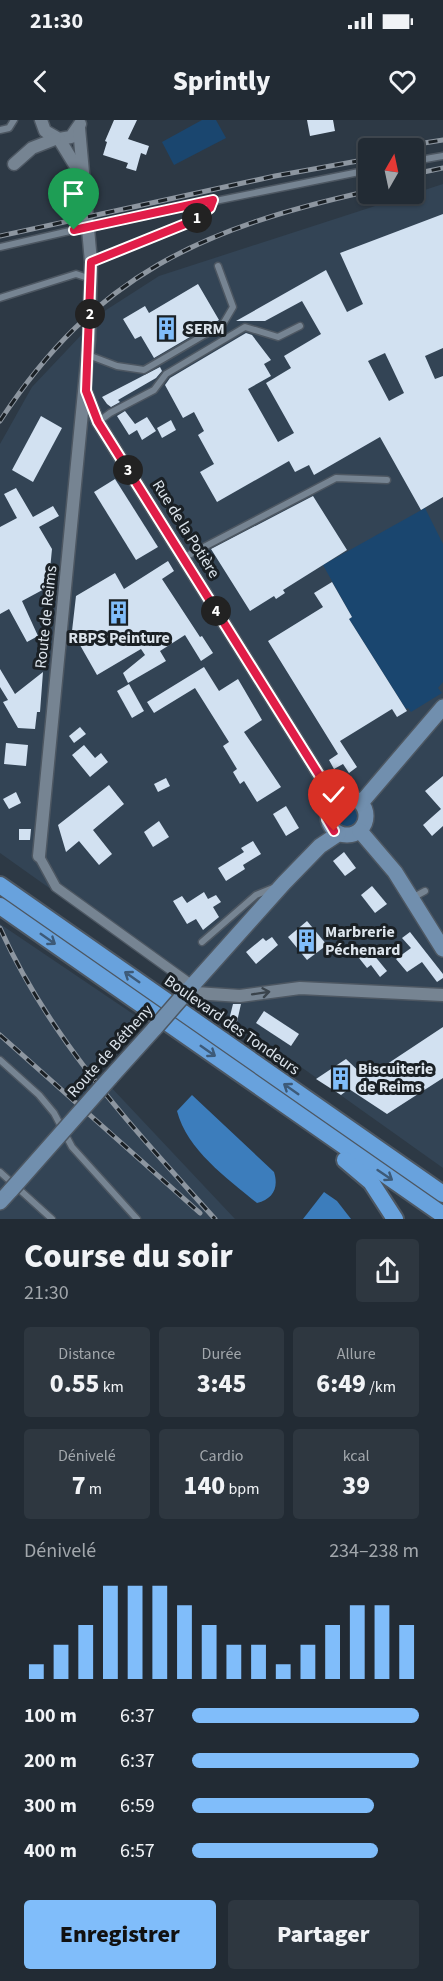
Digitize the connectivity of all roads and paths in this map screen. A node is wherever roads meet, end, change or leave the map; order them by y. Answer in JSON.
{"nodes":[{"id":1,"x":14,"y":120,"type":"edge"},
{"id":2,"x":42,"y":123,"type":"edge"},
{"id":3,"x":81,"y":123,"type":"edge"},
{"id":4,"x":0,"y":130,"type":"edge"},
{"id":5,"x":57,"y":139,"type":"junction"},
{"id":6,"x":32,"y":148,"type":"junction"},
{"id":7,"x":443,"y":156,"type":"edge"},
{"id":8,"x":424,"y":159,"type":"edge"},
{"id":9,"x":14,"y":164,"type":"dead end"},
{"id":10,"x":358,"y":172,"type":"edge"},
{"id":11,"x":83,"y":179,"type":"junction"},
{"id":12,"x":213,"y":200,"type":"junction"},
{"id":13,"x":0,"y":247,"type":"edge"},
{"id":14,"x":91,"y":262,"type":"junction"},
{"id":15,"x":218,"y":266,"type":"dead end"},
{"id":16,"x":91,"y":279,"type":"junction"},
{"id":17,"x":0,"y":298,"type":"edge"},
{"id":18,"x":300,"y":326,"type":"dead end"},
{"id":19,"x":88,"y":355,"type":"junction"},
{"id":20,"x":86,"y":391,"type":"junction"},
{"id":21,"x":98,"y":422,"type":"junction"},
{"id":22,"x":81,"y":423,"type":"junction"},
{"id":23,"x":387,"y":480,"type":"dead end"},
{"id":24,"x":183,"y":558,"type":"junction"},
{"id":25,"x":443,"y":707,"type":"edge"},
{"id":26,"x":323,"y":781,"type":"junction"},
{"id":27,"x":354,"y":800,"type":"junction"},
{"id":28,"x":331,"y":822,"type":"junction"},
{"id":29,"x":360,"y":831,"type":"junction"},
{"id":30,"x":39,"y":856,"type":"joint"},
{"id":31,"x":284,"y":883,"type":"junction"},
{"id":32,"x":0,"y":885,"type":"edge"},
{"id":33,"x":0,"y":906,"type":"edge"},
{"id":34,"x":202,"y":942,"type":"dead end"},
{"id":35,"x":443,"y":949,"type":"edge"},
{"id":36,"x":187,"y":991,"type":"junction"},
{"id":37,"x":443,"y":995,"type":"edge"},
{"id":38,"x":0,"y":1060,"type":"edge"},
{"id":39,"x":245,"y":1077,"type":"junction"},
{"id":40,"x":312,"y":1104,"type":"junction"},
{"id":41,"x":0,"y":1172,"type":"edge"},
{"id":42,"x":443,"y":1181,"type":"edge"},
{"id":43,"x":443,"y":1194,"type":"edge"},
{"id":44,"x":0,"y":1202,"type":"edge"},
{"id":45,"x":443,"y":1215,"type":"edge"},
{"id":46,"x":52,"y":1219,"type":"edge"},
{"id":47,"x":137,"y":1219,"type":"edge"},
{"id":48,"x":395,"y":1219,"type":"edge"}],
"edges":[{"from":1,"to":4,"type":"lane"},
{"from":2,"to":5,"type":"street","name":"Route de Reims"},
{"from":2,"to":6,"type":"street"},
{"from":3,"to":5,"type":"street","name":"Route de Reims"},
{"from":3,"to":11,"type":"street","name":"Route de Reims"},
{"from":5,"to":6,"type":"street"},
{"from":5,"to":11,"type":"street","name":"Route de Reims"},
{"from":6,"to":9,"type":"street"},
{"from":7,"to":8,"type":"lane"},
{"from":10,"to":12,"type":"lane"},
{"from":11,"to":14,"type":"street","name":"Route de Reims"},
{"from":12,"to":13,"type":"lane","bridge":true},
{"from":12,"to":14,"type":"lane"},
{"from":14,"to":16,"type":"street","name":"Route de Reims"},
{"from":15,"to":19,"type":"lane"},
{"from":16,"to":17,"type":"lane"},
{"from":16,"to":19,"type":"street","name":"Route de Reims"},
{"from":18,"to":21,"type":"lane"},
{"from":19,"to":20,"type":"street","name":"Route de Reims"},
{"from":20,"to":21,"type":"street","name":"Rue de la Potière"},
{"from":20,"to":22,"type":"street","name":"Route de Reims"},
{"from":21,"to":22,"type":"street"},
{"from":21,"to":24,"type":"street","name":"Rue de la Potière"},
{"from":22,"to":30,"type":"street","name":"Route de Reims"},
{"from":23,"to":24,"type":"lane"},
{"from":24,"to":26,"type":"street","name":"Rue de la Potière"},
{"from":25,"to":27,"type":"main road"},
{"from":26,"to":27,"type":"street","name":"Rue de la Potière"},
{"from":26,"to":28,"type":"street"},
{"from":27,"to":28,"type":"main road"},
{"from":27,"to":29,"type":"main road"},
{"from":28,"to":29,"type":"main road"},
{"from":28,"to":31,"type":"main road","name":"Route de Bétheny"},
{"from":29,"to":35,"type":"main road"},
{"from":30,"to":36,"type":"street","name":"Route de Reims"},
{"from":31,"to":34,"type":"lane"},
{"from":31,"to":36,"type":"main road","name":"Route de Bétheny"},
{"from":40,"to":32,"type":"highway","name":"Boulevard des Tondeurs","one_way":true},
{"from":33,"to":39,"type":"highway","one_way":true},
{"from":36,"to":37,"type":"street","one_way":true},
{"from":36,"to":44,"type":"main road","name":"Route de Bétheny","bridge":true},
{"from":38,"to":47,"type":"lane"},
{"from":39,"to":45,"type":"highway","one_way":true},
{"from":39,"to":48,"type":"highway"},
{"from":40,"to":42,"type":"highway"},
{"from":40,"to":43,"type":"highway","name":"Boulevard des Tondeurs"},
{"from":41,"to":46,"type":"lane"}]}
